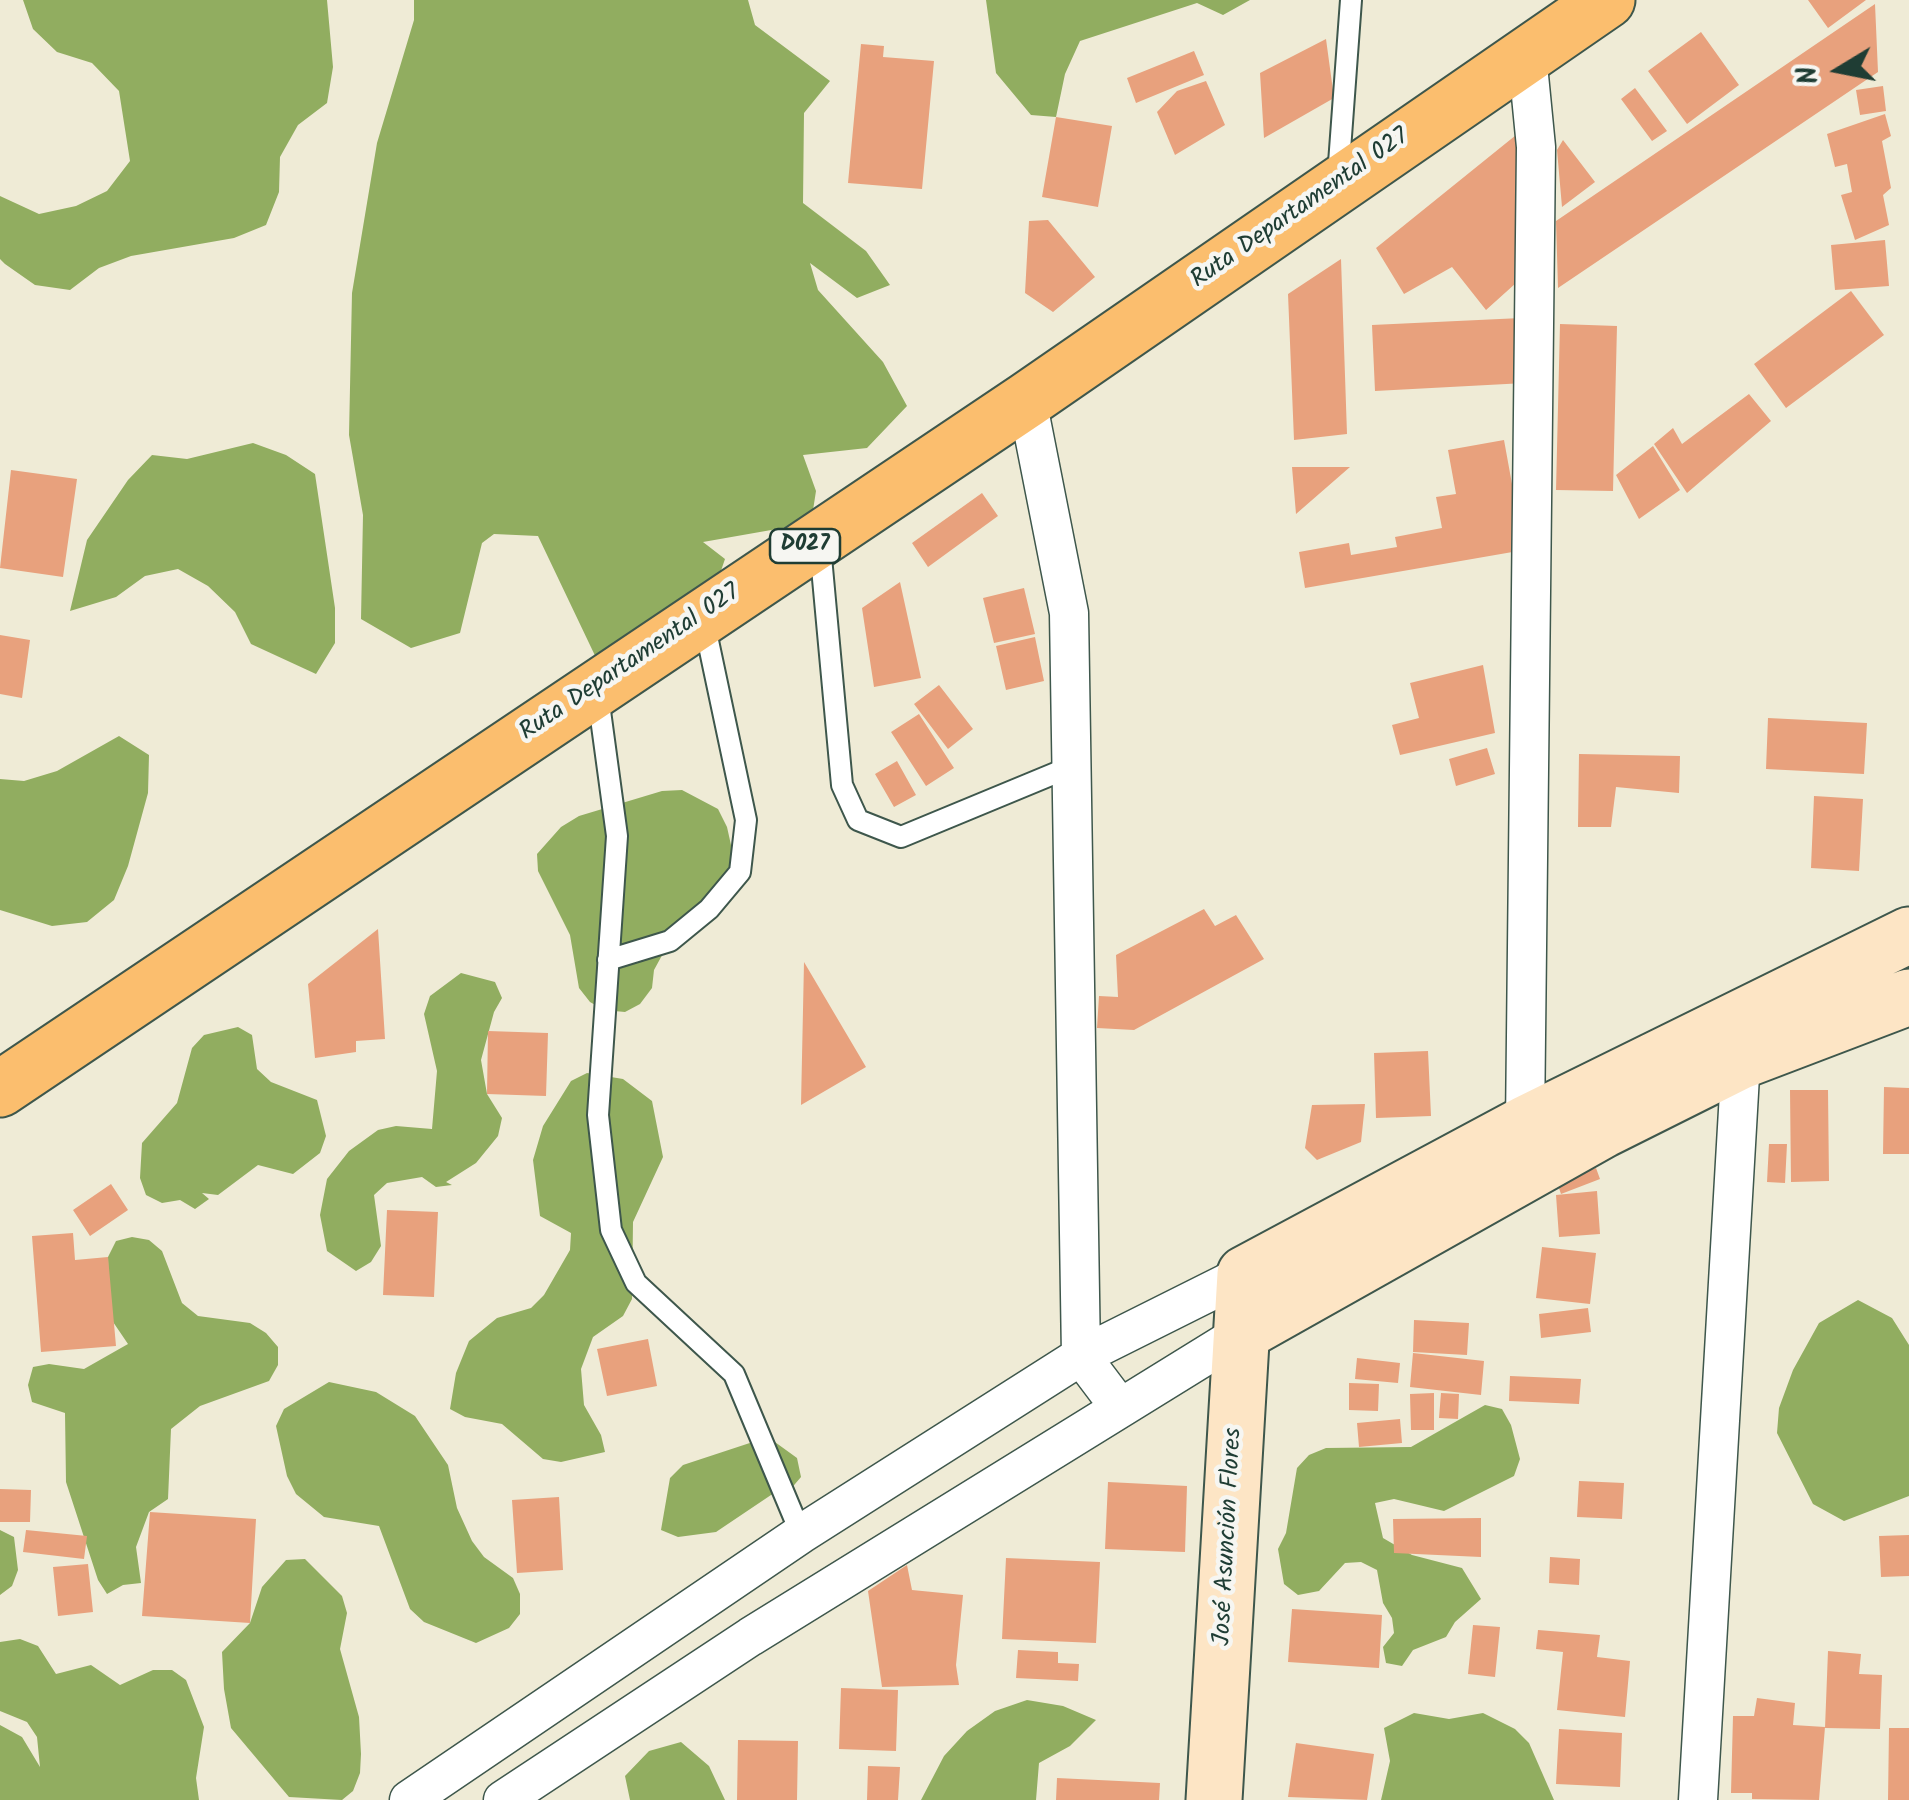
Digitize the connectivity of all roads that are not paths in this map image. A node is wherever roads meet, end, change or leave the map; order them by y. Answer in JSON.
{"nodes":[{"id":1,"x":1351,"y":0,"type":"edge"},
{"id":2,"x":1607,"y":0,"type":"edge"},
{"id":3,"x":1527,"y":54,"type":"junction"},
{"id":4,"x":1338,"y":184,"type":"junction"},
{"id":5,"x":1027,"y":400,"type":"junction"},
{"id":6,"x":819,"y":536,"type":"junction"},
{"id":7,"x":703,"y":615,"type":"junction"},
{"id":8,"x":596,"y":687,"type":"junction"},
{"id":9,"x":1075,"y":765,"type":"junction"},
{"id":10,"x":1909,"y":935,"type":"edge"},
{"id":11,"x":608,"y":960,"type":"junction"},
{"id":12,"x":1909,"y":998,"type":"edge"},
{"id":13,"x":1742,"y":1040,"type":"junction"},
{"id":14,"x":0,"y":1089,"type":"edge"},
{"id":15,"x":1525,"y":1124,"type":"junction"},
{"id":16,"x":1245,"y":1274,"type":"junction"},
{"id":17,"x":1242,"y":1332,"type":"junction"},
{"id":18,"x":1080,"y":1356,"type":"junction"},
{"id":19,"x":1118,"y":1405,"type":"junction"},
{"id":20,"x":801,"y":1534,"type":"junction"},
{"id":21,"x":408,"y":1800,"type":"edge"},
{"id":22,"x":503,"y":1800,"type":"edge"},
{"id":23,"x":1214,"y":1800,"type":"edge"},
{"id":24,"x":1698,"y":1800,"type":"edge"}],
"edges":[{"from":1,"to":4,"type":"lane"},
{"from":2,"to":3,"type":"main road","name":"Ruta Departamental 027","number":"D027"},
{"from":3,"to":4,"type":"main road","name":"Ruta Departamental 027","number":"D027"},
{"from":3,"to":15,"type":"street"},
{"from":4,"to":5,"type":"main road","name":"Ruta Departamental 027","number":"D027"},
{"from":5,"to":6,"type":"main road","name":"Ruta Departamental 027","number":"D027"},
{"from":5,"to":9,"type":"street"},
{"from":6,"to":7,"type":"main road","name":"Ruta Departamental 027","number":"D027"},
{"from":6,"to":9,"type":"lane"},
{"from":7,"to":8,"type":"main road","name":"Ruta Departamental 027","number":"D027"},
{"from":7,"to":11,"type":"lane"},
{"from":8,"to":11,"type":"lane"},
{"from":8,"to":14,"type":"main road","name":"Ruta Departamental 027","number":"D027"},
{"from":9,"to":18,"type":"street"},
{"from":10,"to":13,"type":"street"},
{"from":11,"to":20,"type":"lane"},
{"from":12,"to":13,"type":"street"},
{"from":13,"to":15,"type":"street"},
{"from":13,"to":17,"type":"street"},
{"from":13,"to":24,"type":"street"},
{"from":15,"to":16,"type":"street"},
{"from":16,"to":17,"type":"street","name":"José Asunción Flores"},
{"from":16,"to":18,"type":"street"},
{"from":17,"to":19,"type":"street"},
{"from":17,"to":23,"type":"street","name":"José Asunción Flores"},
{"from":18,"to":19,"type":"street"},
{"from":18,"to":20,"type":"street"},
{"from":19,"to":22,"type":"street"},
{"from":20,"to":21,"type":"street"}]}
